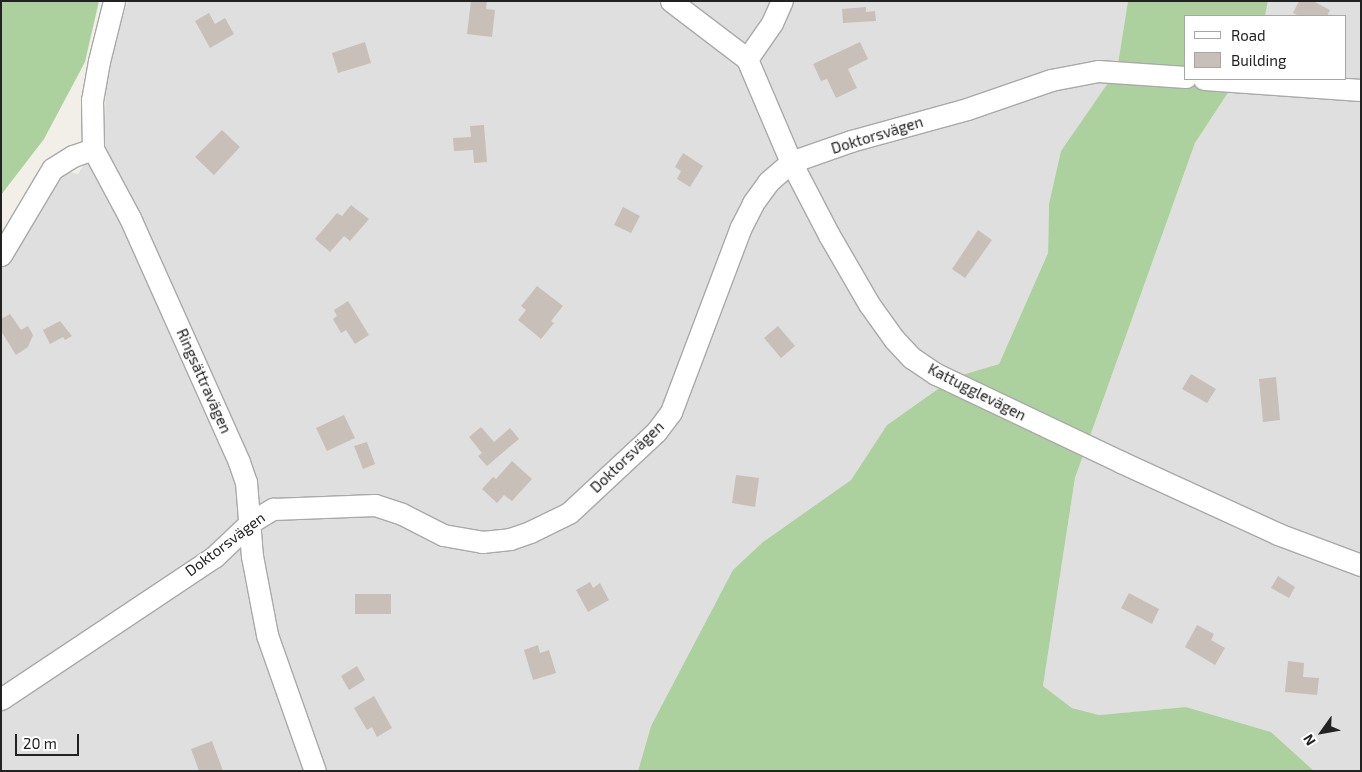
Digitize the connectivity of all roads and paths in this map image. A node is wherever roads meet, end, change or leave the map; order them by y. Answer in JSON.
{"nodes":[{"id":1,"x":114,"y":1,"type":"edge"},
{"id":2,"x":671,"y":1,"type":"edge"},
{"id":3,"x":782,"y":1,"type":"edge"},
{"id":4,"x":747,"y":59,"type":"junction"},
{"id":5,"x":1184,"y":77,"type":"edge"},
{"id":6,"x":1218,"y":80,"type":"edge"},
{"id":7,"x":1361,"y":90,"type":"edge"},
{"id":8,"x":92,"y":149,"type":"junction"},
{"id":9,"x":791,"y":162,"type":"junction"},
{"id":10,"x":1,"y":255,"type":"edge"},
{"id":11,"x":251,"y":522,"type":"junction"},
{"id":12,"x":1361,"y":565,"type":"edge"},
{"id":13,"x":1,"y":700,"type":"edge"},
{"id":14,"x":315,"y":771,"type":"edge"}],
"edges":[{"from":1,"to":8,"type":"street","name":"Ringsättravägen"},
{"from":2,"to":4,"type":"street","name":"Kattugglevägen"},
{"from":3,"to":4,"type":"street"},
{"from":4,"to":9,"type":"street","name":"Kattugglevägen"},
{"from":5,"to":9,"type":"street","name":"Doktorsvägen"},
{"from":6,"to":7,"type":"street"},
{"from":8,"to":10,"type":"street"},
{"from":8,"to":11,"type":"street","name":"Ringsättravägen"},
{"from":9,"to":11,"type":"street","name":"Doktorsvägen"},
{"from":9,"to":12,"type":"street","name":"Kattugglevägen"},
{"from":11,"to":13,"type":"street","name":"Doktorsvägen"},
{"from":11,"to":14,"type":"street","name":"Ringsättravägen"}]}
